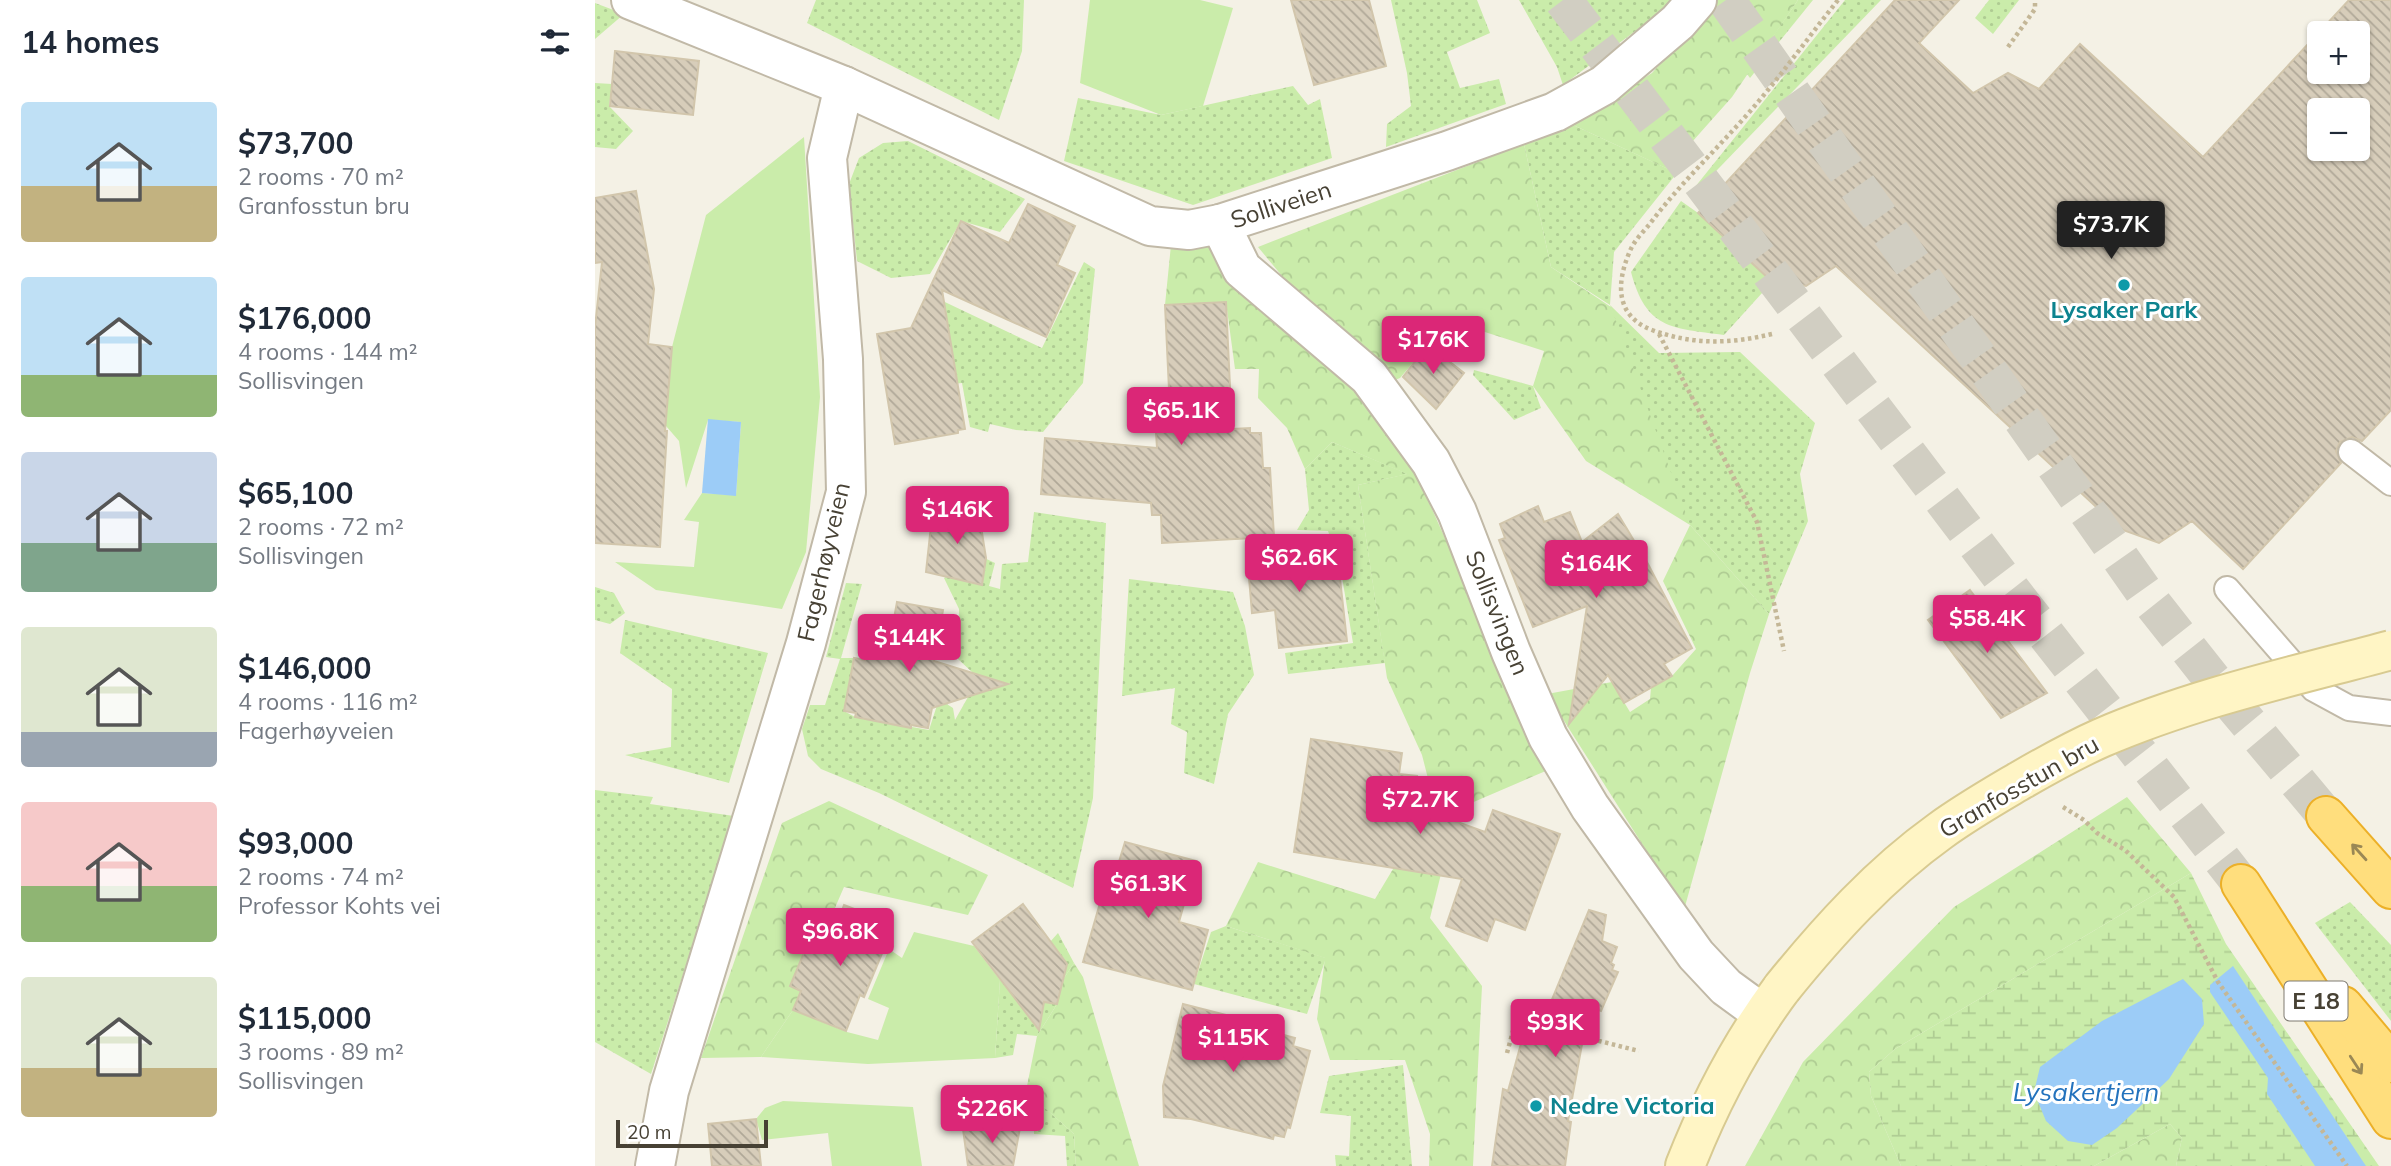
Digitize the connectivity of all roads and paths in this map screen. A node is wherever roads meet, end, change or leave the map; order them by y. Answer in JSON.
{"nodes":[{"id":1,"x":631,"y":0,"type":"edge"},
{"id":2,"x":1697,"y":0,"type":"edge"},
{"id":3,"x":1838,"y":0,"type":"edge"},
{"id":4,"x":2035,"y":0,"type":"edge"},
{"id":5,"x":2008,"y":47,"type":"dead end"},
{"id":6,"x":844,"y":86,"type":"junction"},
{"id":7,"x":1220,"y":224,"type":"junction"},
{"id":8,"x":1659,"y":333,"type":"junction"},
{"id":9,"x":1772,"y":334,"type":"dead end"},
{"id":10,"x":2351,"y":452,"type":"dead end"},
{"id":11,"x":2391,"y":483,"type":"edge"},
{"id":12,"x":2227,"y":589,"type":"dead end"},
{"id":13,"x":2391,"y":650,"type":"edge"},
{"id":14,"x":1784,"y":651,"type":"dead end"},
{"id":15,"x":2391,"y":713,"type":"edge"},
{"id":16,"x":2051,"y":801,"type":"dead end"},
{"id":17,"x":2326,"y":816,"type":"tunnel mouth"},
{"id":18,"x":2391,"y":888,"type":"edge"},
{"id":19,"x":1772,"y":1001,"type":"junction"},
{"id":20,"x":1639,"y":1051,"type":"dead end"},
{"id":21,"x":1507,"y":1053,"type":"dead end"},
{"id":22,"x":2391,"y":1063,"type":"edge"},
{"id":23,"x":2391,"y":1119,"type":"edge"},
{"id":24,"x":655,"y":1166,"type":"edge"},
{"id":25,"x":1685,"y":1166,"type":"edge"},
{"id":26,"x":2347,"y":1166,"type":"edge"}],
"edges":[{"from":1,"to":6,"type":"street"},
{"from":2,"to":7,"type":"street","name":"Solliveien"},
{"from":3,"to":8,"type":"path"},
{"from":4,"to":5,"type":"path"},
{"from":6,"to":7,"type":"street","name":"Solliveien"},
{"from":6,"to":24,"type":"street","name":"Fagerhøyveien"},
{"from":7,"to":19,"type":"street","name":"Sollisvingen"},
{"from":8,"to":9,"type":"path"},
{"from":8,"to":14,"type":"path"},
{"from":10,"to":11,"type":"lane"},
{"from":12,"to":15,"type":"lane"},
{"from":13,"to":19,"type":"main road","name":"Granfosstun bru","bridge":true},
{"from":16,"to":26,"type":"path"},
{"from":18,"to":17,"type":"highway","one_way":true},
{"from":19,"to":25,"type":"main road","name":"Granfosstun bru"},
{"from":20,"to":21,"type":"path"},
{"from":22,"to":23,"type":"highway","number":"E 18","one_way":true}]}
